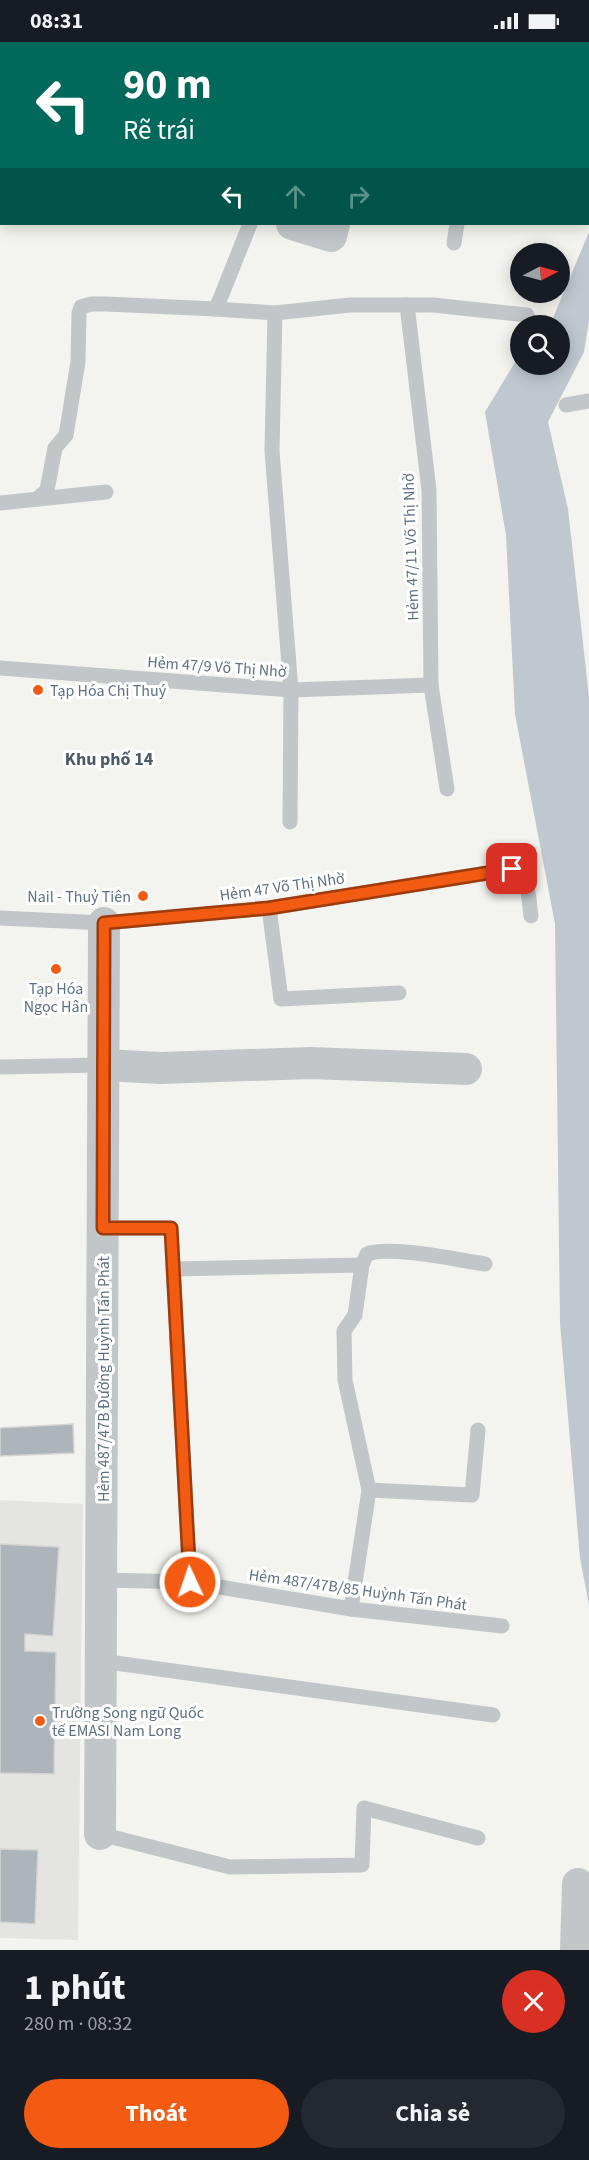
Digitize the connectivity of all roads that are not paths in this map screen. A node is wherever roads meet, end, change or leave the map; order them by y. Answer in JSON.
{"nodes":[{"id":1,"x":250,"y":225,"type":"edge"},
{"id":2,"x":295,"y":225,"type":"edge"},
{"id":3,"x":334,"y":225,"type":"edge"},
{"id":4,"x":457,"y":225,"type":"edge"},
{"id":5,"x":454,"y":243,"type":"dead end"},
{"id":6,"x":407,"y":305,"type":"junction"},
{"id":7,"x":216,"y":309,"type":"junction"},
{"id":8,"x":275,"y":313,"type":"junction"},
{"id":9,"x":527,"y":315,"type":"dead end"},
{"id":10,"x":589,"y":401,"type":"edge"},
{"id":11,"x":566,"y":405,"type":"dead end"},
{"id":12,"x":106,"y":492,"type":"dead end"},
{"id":13,"x":37,"y":499,"type":"junction"},
{"id":14,"x":0,"y":503,"type":"edge"},
{"id":15,"x":0,"y":668,"type":"edge"},
{"id":16,"x":431,"y":685,"type":"junction"},
{"id":17,"x":291,"y":690,"type":"junction"},
{"id":18,"x":447,"y":789,"type":"dead end"},
{"id":19,"x":290,"y":822,"type":"dead end"},
{"id":20,"x":269,"y":908,"type":"junction"},
{"id":21,"x":531,"y":916,"type":"dead end"},
{"id":22,"x":0,"y":918,"type":"edge"},
{"id":23,"x":104,"y":923,"type":"junction"},
{"id":24,"x":399,"y":993,"type":"dead end"},
{"id":25,"x":104,"y":1065,"type":"junction"},
{"id":26,"x":0,"y":1067,"type":"edge"},
{"id":27,"x":466,"y":1069,"type":"dead end"},
{"id":28,"x":103,"y":1228,"type":"junction"},
{"id":29,"x":485,"y":1264,"type":"dead end"},
{"id":30,"x":363,"y":1265,"type":"junction"},
{"id":31,"x":173,"y":1269,"type":"junction"},
{"id":32,"x":478,"y":1430,"type":"dead end"},
{"id":33,"x":369,"y":1490,"type":"junction"},
{"id":34,"x":102,"y":1580,"type":"junction"},
{"id":35,"x":190,"y":1582,"type":"junction"},
{"id":36,"x":351,"y":1609,"type":"junction"},
{"id":37,"x":502,"y":1626,"type":"dead end"},
{"id":38,"x":101,"y":1661,"type":"junction"},
{"id":39,"x":493,"y":1716,"type":"dead end"},
{"id":40,"x":100,"y":1834,"type":"joint"},
{"id":41,"x":478,"y":1838,"type":"dead end"},
{"id":42,"x":578,"y":1884,"type":"dead end"},
{"id":43,"x":576,"y":1950,"type":"edge"}],
"edges":[{"from":1,"to":7,"type":"lane"},
{"from":2,"to":3,"type":"street"},
{"from":4,"to":5,"type":"lane"},
{"from":6,"to":8,"type":"lane"},
{"from":6,"to":9,"type":"lane"},
{"from":6,"to":16,"type":"lane","name":"Hẻm 47/11 Võ Thị Nhờ"},
{"from":7,"to":8,"type":"lane"},
{"from":7,"to":13,"type":"lane"},
{"from":8,"to":17,"type":"lane"},
{"from":10,"to":11,"type":"lane"},
{"from":12,"to":13,"type":"lane"},
{"from":13,"to":14,"type":"lane"},
{"from":15,"to":17,"type":"lane","name":"Hẻm 47/9 Võ Thị Nhờ"},
{"from":16,"to":17,"type":"lane","name":"Hẻm 47/9 Võ Thị Nhờ"},
{"from":16,"to":18,"type":"lane","name":"Hẻm 47/11 Võ Thị Nhờ"},
{"from":17,"to":19,"type":"lane"},
{"from":20,"to":21,"type":"lane","name":"Hẻm 47 Võ Thị Nhờ"},
{"from":20,"to":23,"type":"lane","name":"Hẻm 47 Võ Thị Nhờ"},
{"from":20,"to":24,"type":"lane"},
{"from":22,"to":23,"type":"lane","name":"Hẻm 47 Võ Thị Nhờ"},
{"from":23,"to":25,"type":"street","name":"Hẻm 487/47B Đường Huỳnh Tấn Phát"},
{"from":25,"to":26,"type":"lane"},
{"from":25,"to":27,"type":"street"},
{"from":25,"to":28,"type":"street","name":"Hẻm 487/47B Đường Huỳnh Tấn Phát"},
{"from":28,"to":31,"type":"lane"},
{"from":28,"to":34,"type":"street","name":"Hẻm 487/47B Đường Huỳnh Tấn Phát"},
{"from":29,"to":30,"type":"lane"},
{"from":30,"to":31,"type":"lane"},
{"from":30,"to":33,"type":"lane"},
{"from":31,"to":35,"type":"lane"},
{"from":32,"to":33,"type":"lane"},
{"from":33,"to":36,"type":"lane"},
{"from":34,"to":35,"type":"lane","name":"Hẻm 487/47B/85 Huỳnh Tấn Phát"},
{"from":34,"to":38,"type":"street","name":"Hẻm 487/47B Đường Huỳnh Tấn Phát"},
{"from":35,"to":36,"type":"lane","name":"Hẻm 487/47B/85 Huỳnh Tấn Phát"},
{"from":36,"to":37,"type":"lane","name":"Hẻm 487/47B/85 Huỳnh Tấn Phát"},
{"from":38,"to":39,"type":"lane"},
{"from":38,"to":40,"type":"street","name":"Hẻm 487/47B Đường Huỳnh Tấn Phát"},
{"from":40,"to":41,"type":"lane"},
{"from":42,"to":43,"type":"street"}]}
